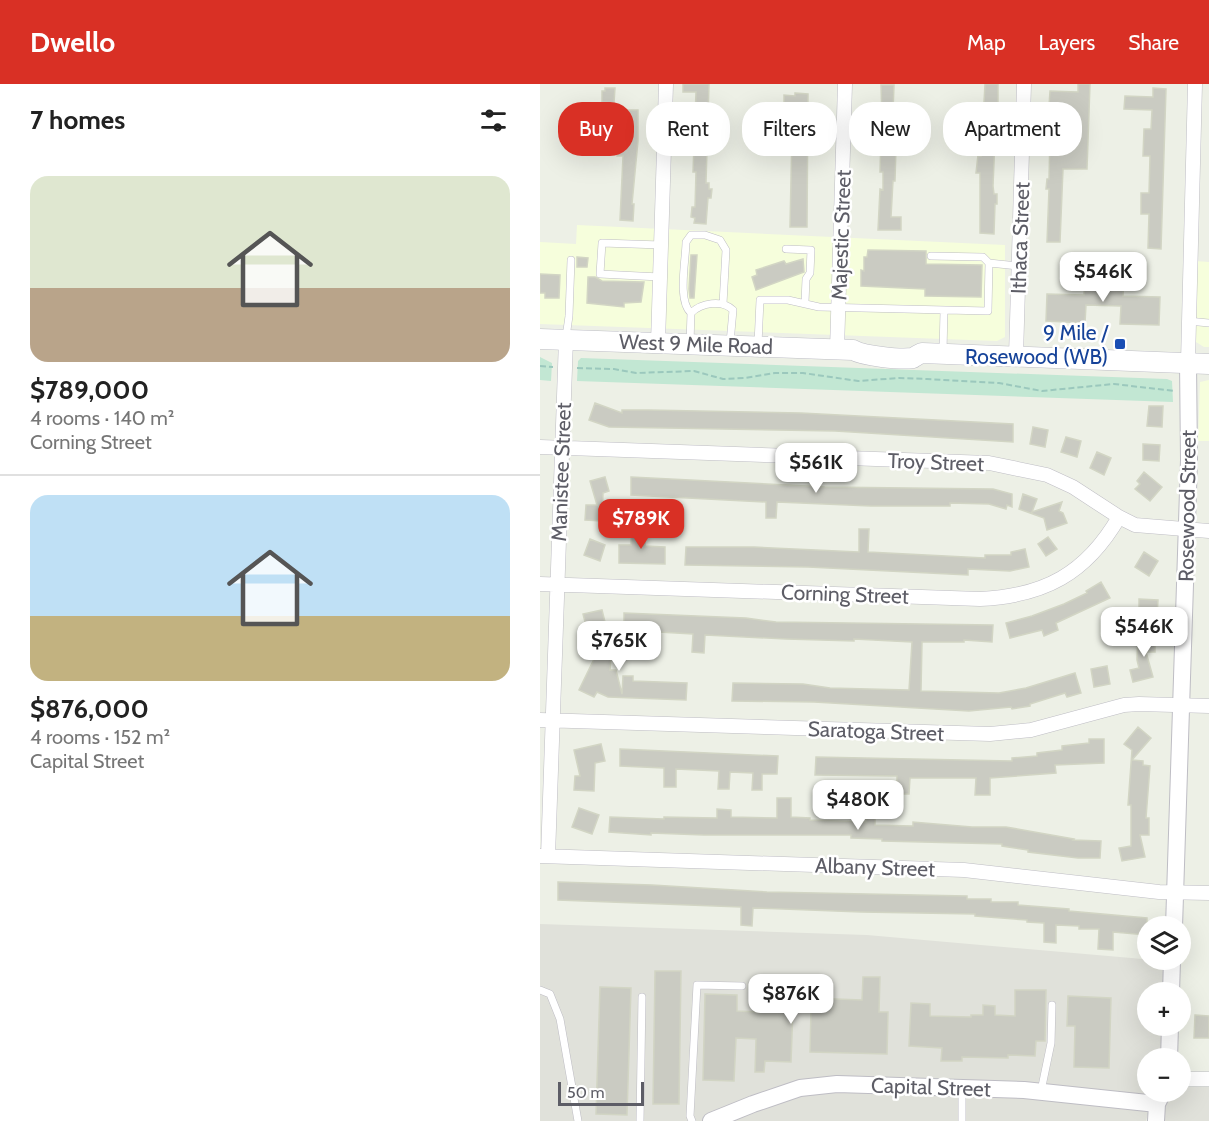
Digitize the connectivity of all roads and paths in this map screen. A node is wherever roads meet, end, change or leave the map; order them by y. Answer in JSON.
{"nodes":[{"id":1,"x":666,"y":84,"type":"edge"},
{"id":2,"x":845,"y":84,"type":"edge"},
{"id":3,"x":1024,"y":84,"type":"edge"},
{"id":4,"x":1195,"y":84,"type":"edge"},
{"id":5,"x":661,"y":245,"type":"junction"},
{"id":6,"x":786,"y":249,"type":"dead end"},
{"id":7,"x":931,"y":256,"type":"dead end"},
{"id":8,"x":571,"y":260,"type":"dead end"},
{"id":9,"x":989,"y":263,"type":"junction"},
{"id":10,"x":1019,"y":266,"type":"junction"},
{"id":11,"x":661,"y":278,"type":"junction"},
{"id":12,"x":805,"y":302,"type":"junction"},
{"id":13,"x":723,"y":304,"type":"junction"},
{"id":14,"x":839,"y":307,"type":"junction"},
{"id":15,"x":944,"y":311,"type":"junction"},
{"id":16,"x":691,"y":313,"type":"junction"},
{"id":17,"x":1188,"y":321,"type":"junction"},
{"id":18,"x":1209,"y":322,"type":"edge"},
{"id":19,"x":540,"y":339,"type":"edge"},
{"id":20,"x":566,"y":339,"type":"junction"},
{"id":21,"x":658,"y":343,"type":"junction"},
{"id":22,"x":690,"y":344,"type":"junction"},
{"id":23,"x":730,"y":346,"type":"junction"},
{"id":24,"x":758,"y":346,"type":"junction"},
{"id":25,"x":845,"y":350,"type":"junction"},
{"id":26,"x":943,"y":354,"type":"junction"},
{"id":27,"x":1016,"y":356,"type":"junction"},
{"id":28,"x":1188,"y":362,"type":"junction"},
{"id":29,"x":1209,"y":364,"type":"edge"},
{"id":30,"x":540,"y":366,"type":"edge"},
{"id":31,"x":556,"y":367,"type":"dead end"},
{"id":32,"x":573,"y":368,"type":"dead end"},
{"id":33,"x":1178,"y":391,"type":"dead end"},
{"id":34,"x":540,"y":447,"type":"edge"},
{"id":35,"x":562,"y":448,"type":"junction"},
{"id":36,"x":1119,"y":517,"type":"junction"},
{"id":37,"x":1187,"y":530,"type":"junction"},
{"id":38,"x":1209,"y":531,"type":"edge"},
{"id":39,"x":540,"y":584,"type":"edge"},
{"id":40,"x":557,"y":584,"type":"junction"},
{"id":41,"x":1182,"y":705,"type":"junction"},
{"id":42,"x":1209,"y":705,"type":"edge"},
{"id":43,"x":546,"y":720,"type":"edge"},
{"id":44,"x":544,"y":856,"type":"edge"},
{"id":45,"x":1175,"y":893,"type":"junction"},
{"id":46,"x":1209,"y":893,"type":"edge"},
{"id":47,"x":1174,"y":916,"type":"edge"},
{"id":48,"x":742,"y":986,"type":"dead end"},
{"id":49,"x":540,"y":990,"type":"edge"},
{"id":50,"x":642,"y":996,"type":"dead end"},
{"id":51,"x":1053,"y":1005,"type":"dead end"},
{"id":52,"x":1191,"y":1079,"type":"edge"},
{"id":53,"x":1209,"y":1079,"type":"edge"},
{"id":54,"x":962,"y":1088,"type":"junction"},
{"id":55,"x":1041,"y":1091,"type":"junction"},
{"id":56,"x":1159,"y":1106,"type":"edge"},
{"id":57,"x":578,"y":1121,"type":"edge"},
{"id":58,"x":640,"y":1121,"type":"edge"},
{"id":59,"x":692,"y":1121,"type":"edge"},
{"id":60,"x":711,"y":1121,"type":"edge"},
{"id":61,"x":962,"y":1121,"type":"edge"}],
"edges":[{"from":1,"to":5,"type":"street"},
{"from":2,"to":14,"type":"street","name":"Majestic Street"},
{"from":3,"to":10,"type":"street","name":"Ithaca Street"},
{"from":4,"to":17,"type":"street","name":"Rosewood Street"},
{"from":5,"to":11,"type":"street"},
{"from":5,"to":11,"type":"lane"},
{"from":6,"to":12,"type":"lane"},
{"from":7,"to":9,"type":"lane"},
{"from":8,"to":20,"type":"lane"},
{"from":9,"to":10,"type":"lane"},
{"from":9,"to":15,"type":"lane"},
{"from":10,"to":27,"type":"street","name":"Ithaca Street"},
{"from":11,"to":21,"type":"street"},
{"from":12,"to":14,"type":"lane"},
{"from":12,"to":24,"type":"lane"},
{"from":13,"to":16,"type":"lane"},
{"from":13,"to":16,"type":"lane"},
{"from":13,"to":23,"type":"lane"},
{"from":14,"to":15,"type":"lane"},
{"from":14,"to":25,"type":"street","name":"Majestic Street"},
{"from":15,"to":26,"type":"lane"},
{"from":16,"to":22,"type":"lane"},
{"from":17,"to":18,"type":"lane"},
{"from":17,"to":28,"type":"street","name":"Rosewood Street"},
{"from":19,"to":20,"type":"main road","name":"West 9 Mile Road"},
{"from":20,"to":21,"type":"main road","name":"West 9 Mile Road"},
{"from":20,"to":35,"type":"street","name":"Manistee Street"},
{"from":21,"to":22,"type":"main road","name":"West 9 Mile Road"},
{"from":22,"to":23,"type":"main road","name":"West 9 Mile Road"},
{"from":23,"to":24,"type":"main road","name":"West 9 Mile Road"},
{"from":24,"to":25,"type":"main road","name":"West 9 Mile Road"},
{"from":25,"to":26,"type":"main road","name":"West 9 Mile Road"},
{"from":26,"to":27,"type":"main road","name":"West 9 Mile Road"},
{"from":27,"to":28,"type":"main road","name":"West 9 Mile Road"},
{"from":28,"to":29,"type":"main road","name":"West 9 Mile Road"},
{"from":28,"to":37,"type":"street","name":"Rosewood Street"},
{"from":30,"to":31,"type":"path"},
{"from":32,"to":33,"type":"path"},
{"from":34,"to":35,"type":"street","name":"Troy Street"},
{"from":35,"to":36,"type":"street","name":"Troy Street"},
{"from":35,"to":40,"type":"street","name":"Manistee Street"},
{"from":36,"to":37,"type":"street","name":"Troy Street"},
{"from":36,"to":40,"type":"street","name":"Corning Street"},
{"from":37,"to":38,"type":"street","name":"Troy Street"},
{"from":37,"to":41,"type":"street","name":"Rosewood Street"},
{"from":39,"to":40,"type":"street","name":"Corning Street"},
{"from":40,"to":43,"type":"street","name":"Manistee Street"},
{"from":41,"to":42,"type":"street","name":"Saratoga Street"},
{"from":41,"to":43,"type":"street","name":"Saratoga Street"},
{"from":41,"to":45,"type":"street","name":"Rosewood Street"},
{"from":43,"to":44,"type":"street","name":"Manistee Street"},
{"from":44,"to":45,"type":"street","name":"Albany Street"},
{"from":45,"to":46,"type":"street","name":"Albany Street"},
{"from":45,"to":47,"type":"street","name":"Rosewood Street"},
{"from":48,"to":59,"type":"lane"},
{"from":49,"to":57,"type":"lane"},
{"from":50,"to":58,"type":"lane"},
{"from":51,"to":55,"type":"lane"},
{"from":52,"to":53,"type":"street"},
{"from":54,"to":55,"type":"street","name":"Capital Street"},
{"from":54,"to":60,"type":"street","name":"Capital Street"},
{"from":54,"to":61,"type":"lane"},
{"from":55,"to":56,"type":"street","name":"Capital Street"}]}
